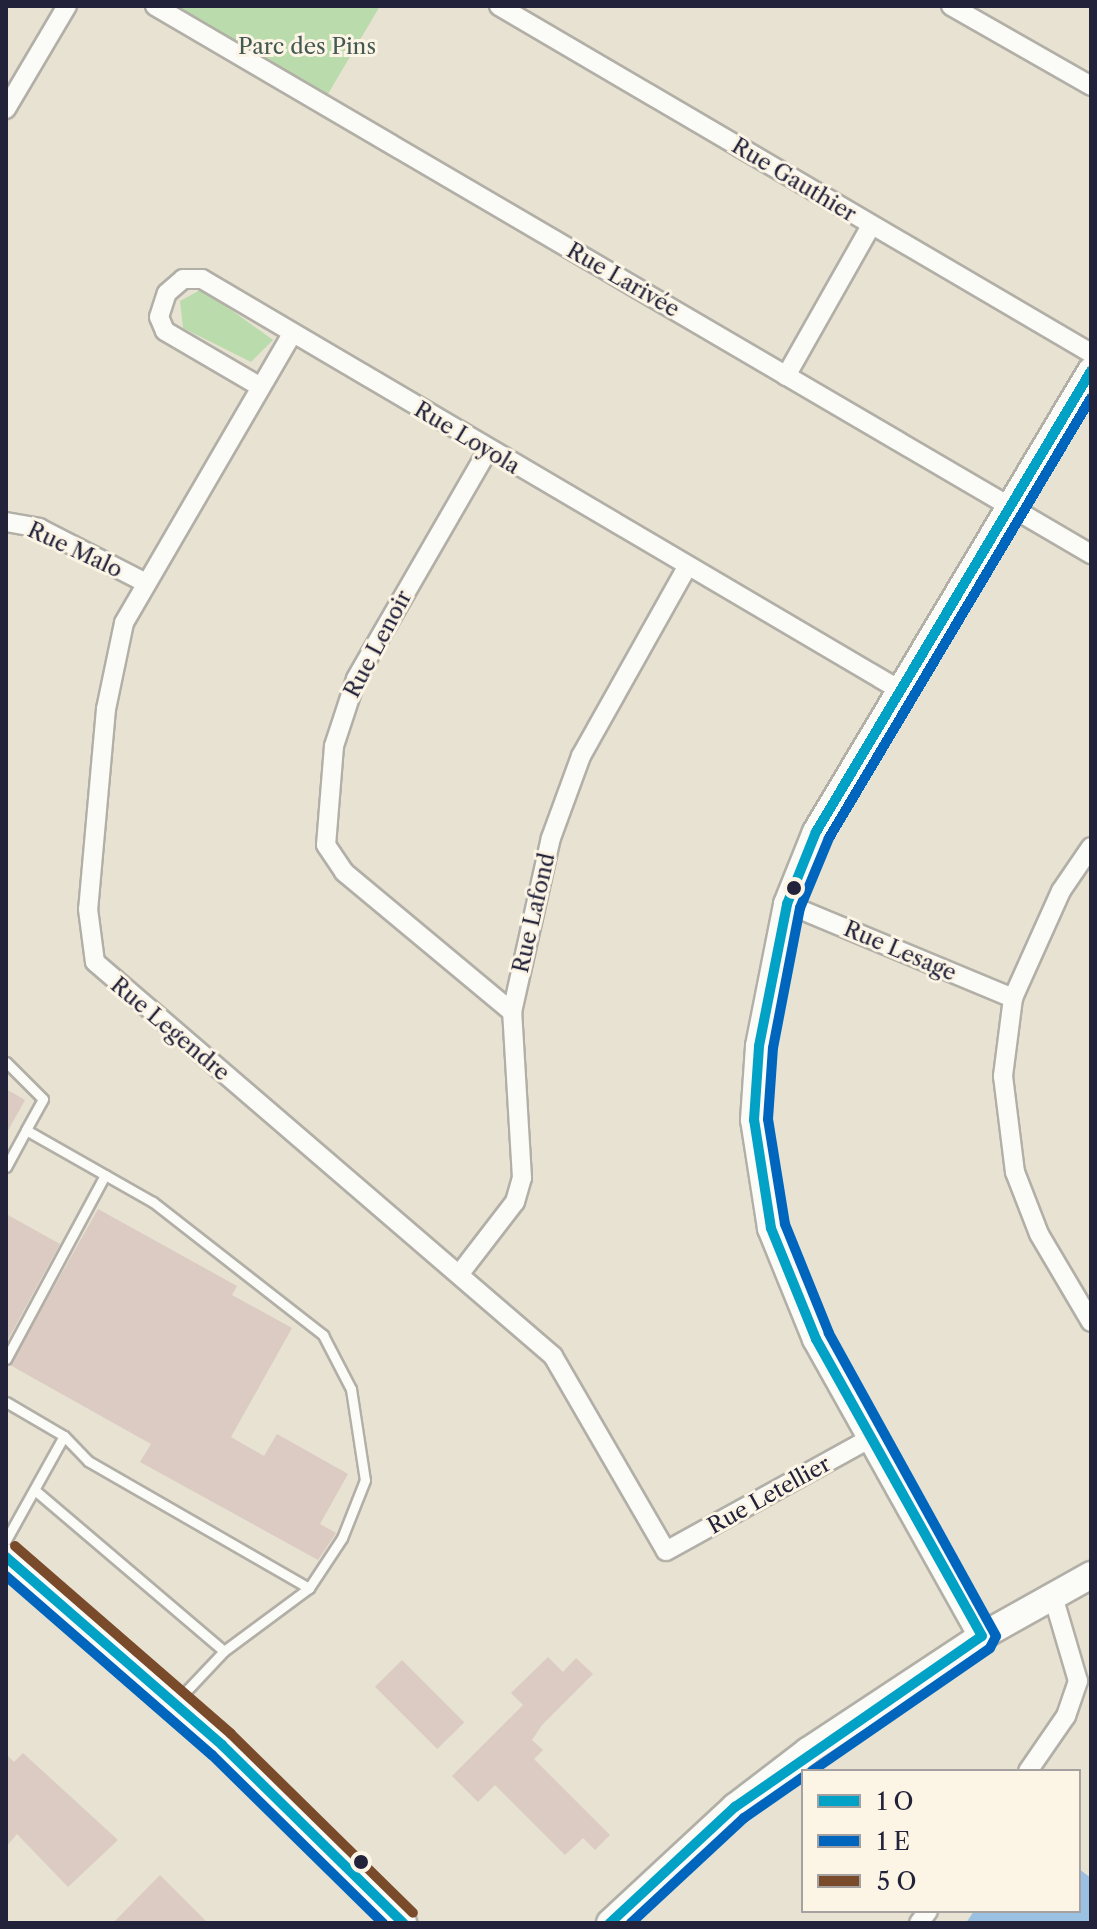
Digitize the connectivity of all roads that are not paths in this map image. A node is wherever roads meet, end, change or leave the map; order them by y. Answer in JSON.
{"nodes":[{"id":1,"x":67,"y":6,"type":"edge"},
{"id":2,"x":155,"y":6,"type":"edge"},
{"id":3,"x":499,"y":6,"type":"edge"},
{"id":4,"x":951,"y":6,"type":"edge"},
{"id":5,"x":1091,"y":86,"type":"edge"},
{"id":6,"x":6,"y":109,"type":"edge"},
{"id":7,"x":871,"y":226,"type":"junction"},
{"id":8,"x":292,"y":334,"type":"junction"},
{"id":9,"x":1091,"y":353,"type":"edge"},
{"id":10,"x":1091,"y":371,"type":"edge"},
{"id":11,"x":786,"y":376,"type":"junction"},
{"id":12,"x":259,"y":386,"type":"junction"},
{"id":13,"x":488,"y":450,"type":"junction"},
{"id":14,"x":1010,"y":504,"type":"junction"},
{"id":15,"x":6,"y":522,"type":"edge"},
{"id":16,"x":1091,"y":554,"type":"edge"},
{"id":17,"x":687,"y":567,"type":"junction"},
{"id":18,"x":142,"y":581,"type":"junction"},
{"id":19,"x":898,"y":689,"type":"junction"},
{"id":20,"x":1091,"y":847,"type":"edge"},
{"id":21,"x":787,"y":904,"type":"junction"},
{"id":22,"x":1013,"y":998,"type":"junction"},
{"id":23,"x":512,"y":1012,"type":"junction"},
{"id":24,"x":6,"y":1062,"type":"edge"},
{"id":25,"x":26,"y":1130,"type":"junction"},
{"id":26,"x":6,"y":1167,"type":"edge"},
{"id":27,"x":105,"y":1175,"type":"junction"},
{"id":28,"x":461,"y":1272,"type":"junction"},
{"id":29,"x":1091,"y":1322,"type":"edge"},
{"id":30,"x":6,"y":1359,"type":"edge"},
{"id":31,"x":6,"y":1402,"type":"edge"},
{"id":32,"x":64,"y":1436,"type":"junction"},
{"id":33,"x":871,"y":1438,"type":"junction"},
{"id":34,"x":37,"y":1492,"type":"junction"},
{"id":35,"x":6,"y":1540,"type":"edge"},
{"id":36,"x":666,"y":1551,"type":"joint"},
{"id":37,"x":6,"y":1557,"type":"edge"},
{"id":38,"x":1091,"y":1575,"type":"edge"},
{"id":39,"x":309,"y":1588,"type":"junction"},
{"id":40,"x":1053,"y":1596,"type":"junction"},
{"id":41,"x":982,"y":1636,"type":"junction"},
{"id":42,"x":224,"y":1651,"type":"junction"},
{"id":43,"x":176,"y":1702,"type":"junction"},
{"id":44,"x":1029,"y":1769,"type":"edge"},
{"id":45,"x":401,"y":1922,"type":"edge"},
{"id":46,"x":610,"y":1923,"type":"edge"}],
"edges":[{"from":1,"to":6,"type":"street"},
{"from":2,"to":11,"type":"street","name":"Rue Larivée"},
{"from":3,"to":7,"type":"street","name":"Rue Gauthier"},
{"from":4,"to":5,"type":"street"},
{"from":7,"to":9,"type":"street","name":"Rue Gauthier"},
{"from":7,"to":11,"type":"street"},
{"from":8,"to":12,"type":"street","name":"Rue Legendre"},
{"from":8,"to":12,"type":"street","name":"Rue Loyola"},
{"from":8,"to":13,"type":"street","name":"Rue Loyola"},
{"from":10,"to":14,"type":"street"},
{"from":11,"to":14,"type":"street","name":"Rue Larivée"},
{"from":12,"to":18,"type":"street","name":"Rue Legendre"},
{"from":13,"to":17,"type":"street","name":"Rue Loyola"},
{"from":13,"to":23,"type":"street","name":"Rue Lenoir"},
{"from":14,"to":16,"type":"street","name":"Rue Larivée"},
{"from":14,"to":19,"type":"street"},
{"from":15,"to":18,"type":"street","name":"Rue Malo"},
{"from":17,"to":19,"type":"street","name":"Rue Loyola"},
{"from":17,"to":23,"type":"street","name":"Rue Lafond"},
{"from":18,"to":28,"type":"street","name":"Rue Legendre"},
{"from":19,"to":21,"type":"street"},
{"from":20,"to":22,"type":"street"},
{"from":21,"to":22,"type":"street","name":"Rue Lesage"},
{"from":21,"to":33,"type":"street"},
{"from":22,"to":29,"type":"street"},
{"from":23,"to":28,"type":"street","name":"Rue Lafond"},
{"from":24,"to":25,"type":"lane"},
{"from":25,"to":26,"type":"lane"},
{"from":25,"to":27,"type":"lane"},
{"from":27,"to":30,"type":"lane"},
{"from":27,"to":39,"type":"lane"},
{"from":28,"to":36,"type":"street","name":"Rue Legendre"},
{"from":31,"to":32,"type":"lane"},
{"from":32,"to":34,"type":"lane"},
{"from":32,"to":39,"type":"lane"},
{"from":33,"to":36,"type":"street","name":"Rue Letellier"},
{"from":33,"to":41,"type":"street"},
{"from":34,"to":35,"type":"lane"},
{"from":34,"to":42,"type":"lane"},
{"from":37,"to":43,"type":"street"},
{"from":38,"to":40,"type":"street"},
{"from":39,"to":42,"type":"lane"},
{"from":40,"to":41,"type":"street"},
{"from":40,"to":44,"type":"street"},
{"from":41,"to":46,"type":"street"},
{"from":42,"to":43,"type":"lane"},
{"from":43,"to":45,"type":"street"}]}
